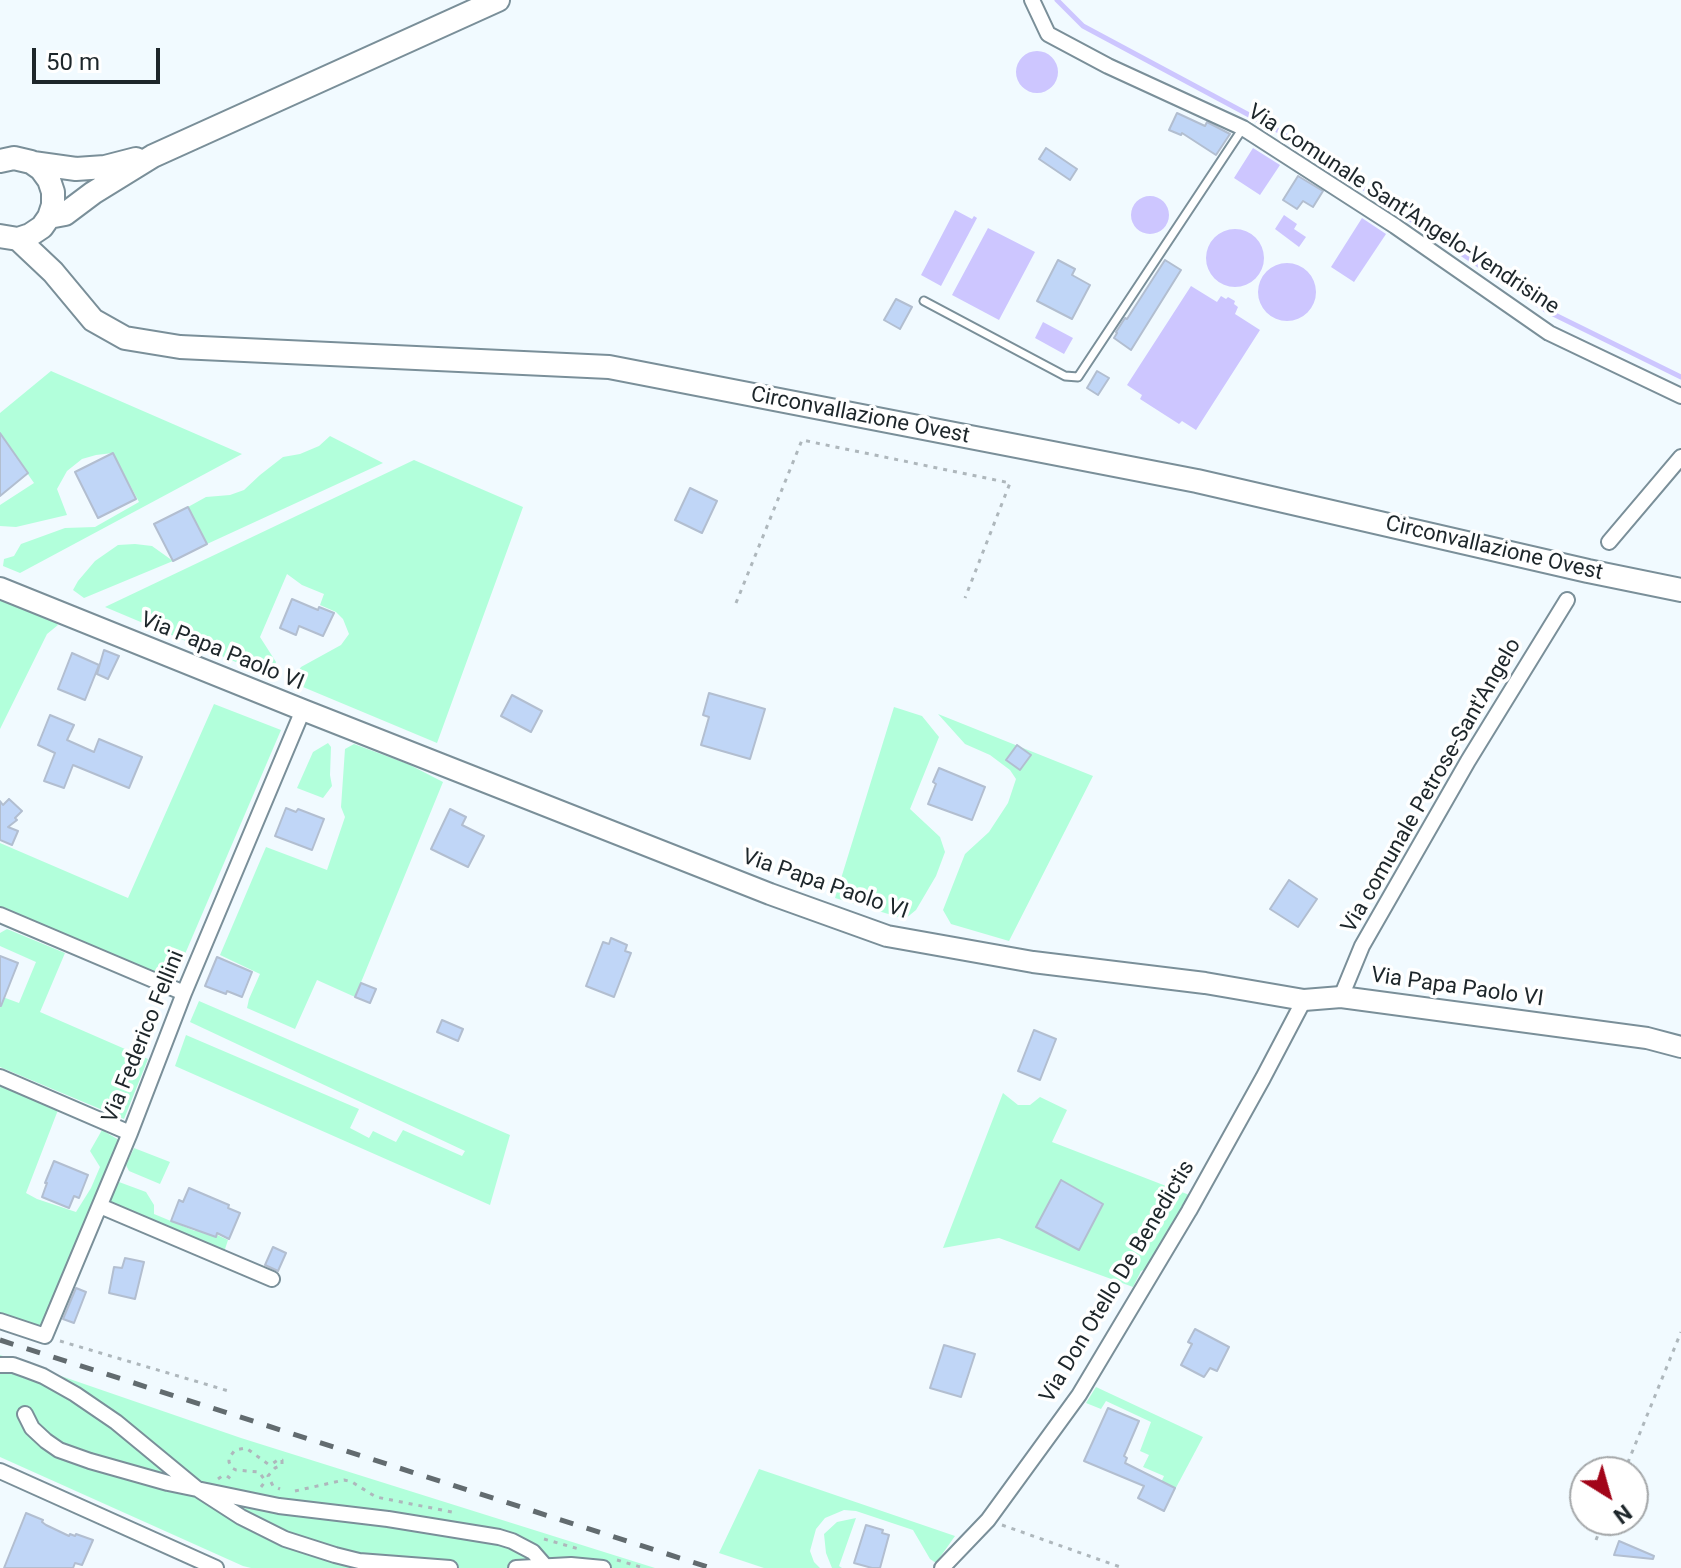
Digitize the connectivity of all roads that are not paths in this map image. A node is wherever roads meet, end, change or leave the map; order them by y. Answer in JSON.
{"nodes":[{"id":1,"x":498,"y":0,"type":"edge"},
{"id":2,"x":1032,"y":0,"type":"edge"},
{"id":3,"x":1243,"y":128,"type":"junction"},
{"id":4,"x":153,"y":156,"type":"junction"},
{"id":5,"x":11,"y":159,"type":"edge"},
{"id":6,"x":45,"y":222,"type":"junction"},
{"id":7,"x":7,"y":239,"type":"edge"},
{"id":8,"x":53,"y":272,"type":"junction"},
{"id":9,"x":924,"y":301,"type":"dead end"},
{"id":10,"x":1681,"y":396,"type":"edge"},
{"id":11,"x":1681,"y":457,"type":"edge"},
{"id":12,"x":1609,"y":542,"type":"dead end"},
{"id":13,"x":0,"y":588,"type":"edge"},
{"id":14,"x":1681,"y":590,"type":"edge"},
{"id":15,"x":1567,"y":600,"type":"dead end"},
{"id":16,"x":303,"y":710,"type":"junction"},
{"id":17,"x":0,"y":915,"type":"edge"},
{"id":18,"x":184,"y":993,"type":"junction"},
{"id":19,"x":1341,"y":997,"type":"junction"},
{"id":20,"x":1304,"y":1000,"type":"junction"},
{"id":21,"x":1681,"y":1047,"type":"edge"},
{"id":22,"x":0,"y":1077,"type":"edge"},
{"id":23,"x":130,"y":1133,"type":"junction"},
{"id":24,"x":100,"y":1206,"type":"junction"},
{"id":25,"x":272,"y":1279,"type":"dead end"},
{"id":26,"x":0,"y":1321,"type":"edge"},
{"id":27,"x":0,"y":1365,"type":"edge"},
{"id":28,"x":25,"y":1414,"type":"dead end"},
{"id":29,"x":1,"y":1474,"type":"edge"},
{"id":30,"x":196,"y":1488,"type":"junction"},
{"id":31,"x":546,"y":1567,"type":"edge"},
{"id":32,"x":216,"y":1568,"type":"edge"},
{"id":33,"x":450,"y":1568,"type":"edge"},
{"id":34,"x":516,"y":1568,"type":"edge"},
{"id":35,"x":603,"y":1568,"type":"edge"},
{"id":36,"x":942,"y":1568,"type":"edge"}],
"edges":[{"from":1,"to":4,"type":"main road"},
{"from":2,"to":3,"type":"street","name":"Via Comunale Sant'Angelo-Vendrisine"},
{"from":3,"to":9,"type":"lane"},
{"from":3,"to":10,"type":"street","name":"Via Comunale Sant'Angelo-Vendrisine"},
{"from":4,"to":5,"type":"main road"},
{"from":4,"to":6,"type":"main road"},
{"from":5,"to":6,"type":"main road"},
{"from":6,"to":7,"type":"main road"},
{"from":6,"to":8,"type":"main road"},
{"from":7,"to":8,"type":"main road","name":"Circonvallazione Ovest"},
{"from":8,"to":14,"type":"main road","name":"Circonvallazione Ovest"},
{"from":11,"to":12,"type":"street"},
{"from":13,"to":16,"type":"street","name":"Via Papa Paolo VI"},
{"from":15,"to":19,"type":"street","name":"Via comunale Petrose-Sant'Angelo"},
{"from":16,"to":18,"type":"street","name":"Via Federico Fellini"},
{"from":16,"to":20,"type":"street","name":"Via Papa Paolo VI"},
{"from":17,"to":18,"type":"street"},
{"from":18,"to":23,"type":"street","name":"Via Federico Fellini"},
{"from":19,"to":20,"type":"street","name":"Via Papa Paolo VI"},
{"from":19,"to":21,"type":"street","name":"Via Papa Paolo VI"},
{"from":20,"to":36,"type":"street","name":"Via Don Otello De Benedictis"},
{"from":22,"to":23,"type":"street"},
{"from":23,"to":24,"type":"street","name":"Via Federico Fellini"},
{"from":24,"to":25,"type":"street"},
{"from":24,"to":26,"type":"street","name":"Via Federico Fellini"},
{"from":27,"to":30,"type":"street"},
{"from":28,"to":30,"type":"street"},
{"from":29,"to":32,"type":"street"},
{"from":30,"to":31,"type":"street"},
{"from":30,"to":33,"type":"street"},
{"from":31,"to":34,"type":"street"},
{"from":31,"to":35,"type":"street"}]}
